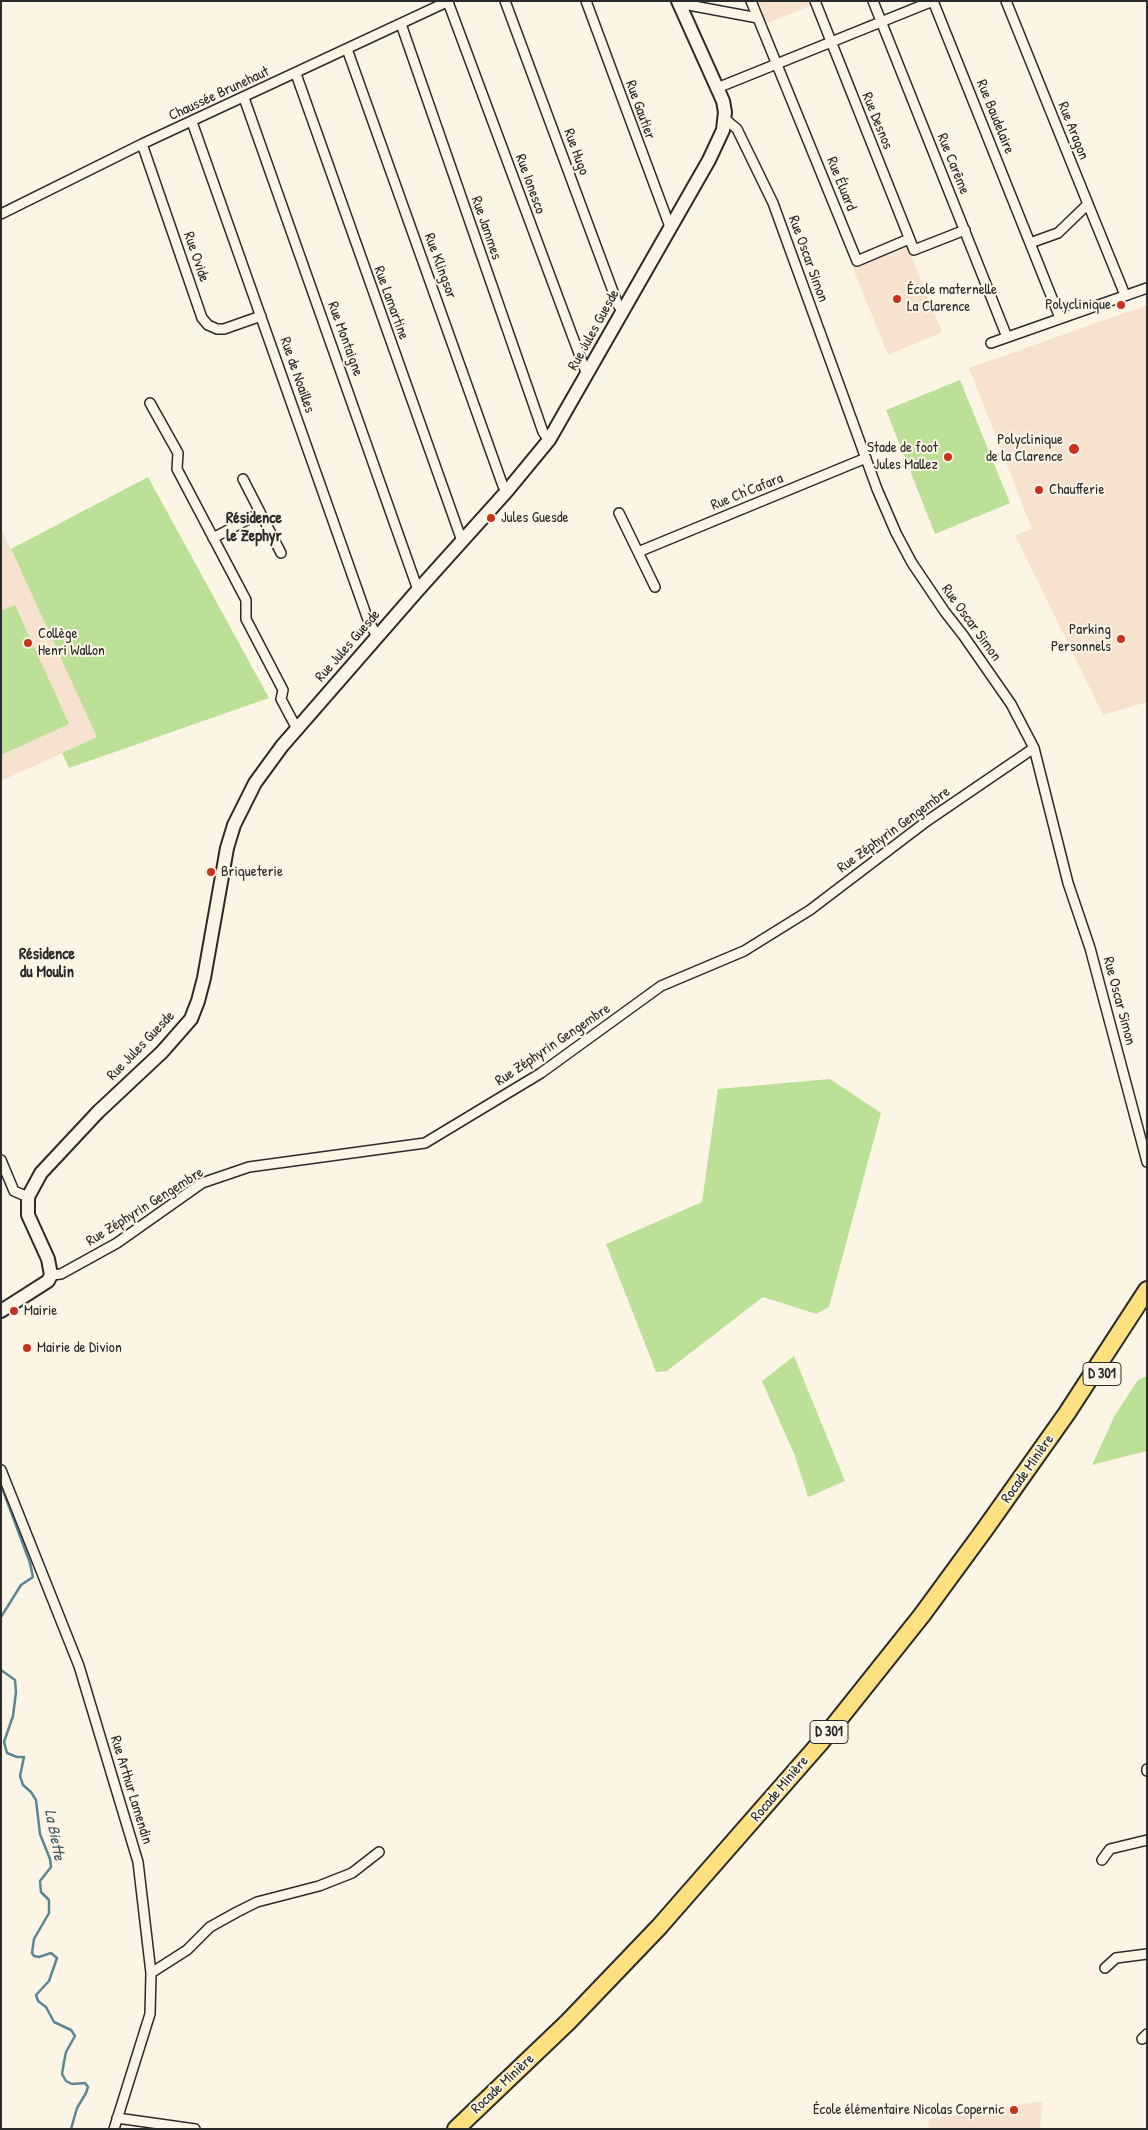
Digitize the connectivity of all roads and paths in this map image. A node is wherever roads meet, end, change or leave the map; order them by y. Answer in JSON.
{"nodes":[{"id":1,"x":505,"y":1,"type":"edge"},
{"id":2,"x":586,"y":1,"type":"edge"},
{"id":3,"x":751,"y":1,"type":"edge"},
{"id":4,"x":815,"y":1,"type":"edge"},
{"id":5,"x":873,"y":1,"type":"edge"},
{"id":6,"x":933,"y":1,"type":"edge"},
{"id":7,"x":1006,"y":1,"type":"edge"},
{"id":8,"x":449,"y":2,"type":"edge"},
{"id":9,"x":678,"y":2,"type":"edge"},
{"id":10,"x":758,"y":18,"type":"junction"},
{"id":11,"x":881,"y":22,"type":"junction"},
{"id":12,"x":401,"y":24,"type":"junction"},
{"id":13,"x":831,"y":42,"type":"junction"},
{"id":14,"x":348,"y":49,"type":"junction"},
{"id":15,"x":776,"y":64,"type":"junction"},
{"id":16,"x":296,"y":74,"type":"junction"},
{"id":17,"x":718,"y":88,"type":"junction"},
{"id":18,"x":244,"y":98,"type":"junction"},
{"id":19,"x":725,"y":119,"type":"junction"},
{"id":20,"x":192,"y":122,"type":"junction"},
{"id":21,"x":142,"y":144,"type":"junction"},
{"id":22,"x":1088,"y":204,"type":"junction"},
{"id":23,"x":1,"y":214,"type":"edge"},
{"id":24,"x":670,"y":227,"type":"junction"},
{"id":25,"x":965,"y":230,"type":"junction"},
{"id":26,"x":909,"y":240,"type":"junction"},
{"id":27,"x":1030,"y":243,"type":"junction"},
{"id":28,"x":1147,"y":288,"type":"edge"},
{"id":29,"x":1126,"y":295,"type":"junction"},
{"id":30,"x":624,"y":311,"type":"junction"},
{"id":31,"x":261,"y":316,"type":"junction"},
{"id":32,"x":1060,"y":318,"type":"junction"},
{"id":33,"x":1008,"y":337,"type":"junction"},
{"id":34,"x":991,"y":343,"type":"dead end"},
{"id":35,"x":587,"y":375,"type":"junction"},
{"id":36,"x":150,"y":403,"type":"dead end"},
{"id":37,"x":549,"y":440,"type":"junction"},
{"id":38,"x":866,"y":458,"type":"junction"},
{"id":39,"x":243,"y":479,"type":"dead end"},
{"id":40,"x":507,"y":491,"type":"junction"},
{"id":41,"x":260,"y":513,"type":"junction"},
{"id":42,"x":619,"y":513,"type":"dead end"},
{"id":43,"x":213,"y":538,"type":"junction"},
{"id":44,"x":462,"y":541,"type":"junction"},
{"id":45,"x":638,"y":552,"type":"junction"},
{"id":46,"x":281,"y":553,"type":"dead end"},
{"id":47,"x":655,"y":587,"type":"dead end"},
{"id":48,"x":418,"y":590,"type":"junction"},
{"id":49,"x":377,"y":637,"type":"junction"},
{"id":50,"x":297,"y":729,"type":"junction"},
{"id":51,"x":1034,"y":748,"type":"junction"},
{"id":52,"x":1,"y":1160,"type":"edge"},
{"id":53,"x":1147,"y":1162,"type":"edge"},
{"id":54,"x":28,"y":1197,"type":"junction"},
{"id":55,"x":51,"y":1275,"type":"junction"},
{"id":56,"x":1147,"y":1290,"type":"edge"},
{"id":57,"x":1147,"y":1303,"type":"edge"},
{"id":58,"x":1,"y":1311,"type":"edge"},
{"id":59,"x":1,"y":1470,"type":"edge"},
{"id":60,"x":1147,"y":1840,"type":"edge"},
{"id":61,"x":379,"y":1852,"type":"dead end"},
{"id":62,"x":1102,"y":1860,"type":"dead end"},
{"id":63,"x":1147,"y":1954,"type":"edge"},
{"id":64,"x":1105,"y":1968,"type":"dead end"},
{"id":65,"x":151,"y":1973,"type":"junction"},
{"id":66,"x":117,"y":2118,"type":"junction"},
{"id":67,"x":114,"y":2129,"type":"edge"},
{"id":68,"x":195,"y":2129,"type":"edge"},
{"id":69,"x":456,"y":2129,"type":"edge"},
{"id":70,"x":468,"y":2129,"type":"edge"}],
"edges":[{"from":1,"to":30,"type":"street","name":"Rue Hugo"},
{"from":2,"to":24,"type":"street","name":"Rue Gautier"},
{"from":3,"to":10,"type":"street"},
{"from":4,"to":13,"type":"street","name":"Rue Desnos"},
{"from":5,"to":11,"type":"street","name":"Rue Carême"},
{"from":6,"to":11,"type":"street"},
{"from":6,"to":27,"type":"street","name":"Rue Baudelaire"},
{"from":7,"to":22,"type":"street","name":"Rue Aragon"},
{"from":8,"to":12,"type":"street","name":"Chaussée Brunehaut"},
{"from":8,"to":35,"type":"street","name":"Rue Ionesco"},
{"from":9,"to":10,"type":"street"},
{"from":9,"to":17,"type":"main road"},
{"from":10,"to":15,"type":"street"},
{"from":11,"to":13,"type":"street"},
{"from":11,"to":25,"type":"street","name":"Rue Carême"},
{"from":12,"to":14,"type":"street","name":"Chaussée Brunehaut"},
{"from":12,"to":37,"type":"street","name":"Rue Jammes"},
{"from":13,"to":15,"type":"street"},
{"from":13,"to":26,"type":"street","name":"Rue Desnos"},
{"from":14,"to":16,"type":"street","name":"Chaussée Brunehaut"},
{"from":14,"to":40,"type":"street","name":"Rue Klingsor"},
{"from":15,"to":17,"type":"street"},
{"from":15,"to":26,"type":"street","name":"Rue Éluard"},
{"from":16,"to":18,"type":"street","name":"Chaussée Brunehaut"},
{"from":16,"to":44,"type":"street","name":"Rue Lamartine"},
{"from":17,"to":19,"type":"main road"},
{"from":18,"to":20,"type":"street","name":"Chaussée Brunehaut"},
{"from":18,"to":48,"type":"street","name":"Rue Montaigne"},
{"from":19,"to":24,"type":"main road","name":"Rue Jules Guesde"},
{"from":19,"to":38,"type":"street","name":"Rue Oscar Simon"},
{"from":20,"to":21,"type":"street","name":"Chaussée Brunehaut"},
{"from":20,"to":31,"type":"street","name":"Rue de Noailles"},
{"from":21,"to":23,"type":"street","name":"Chaussée Brunehaut"},
{"from":21,"to":31,"type":"street","name":"Rue Ovide"},
{"from":22,"to":27,"type":"street"},
{"from":22,"to":29,"type":"street","name":"Rue Aragon"},
{"from":24,"to":30,"type":"main road","name":"Rue Jules Guesde"},
{"from":25,"to":26,"type":"street","name":"Rue Desnos"},
{"from":25,"to":33,"type":"street","name":"Rue Carême"},
{"from":27,"to":32,"type":"street","name":"Rue Baudelaire"},
{"from":28,"to":29,"type":"street"},
{"from":29,"to":32,"type":"street"},
{"from":30,"to":35,"type":"main road","name":"Rue Jules Guesde"},
{"from":31,"to":49,"type":"street","name":"Rue de Noailles"},
{"from":32,"to":33,"type":"street"},
{"from":33,"to":34,"type":"street"},
{"from":35,"to":37,"type":"main road","name":"Rue Jules Guesde"},
{"from":36,"to":43,"type":"street"},
{"from":37,"to":40,"type":"main road","name":"Rue Jules Guesde"},
{"from":38,"to":45,"type":"street","name":"Rue Ch'Cafara"},
{"from":38,"to":51,"type":"street","name":"Rue Oscar Simon"},
{"from":39,"to":41,"type":"street"},
{"from":40,"to":44,"type":"main road","name":"Rue Jules Guesde"},
{"from":41,"to":43,"type":"street"},
{"from":41,"to":46,"type":"street"},
{"from":42,"to":45,"type":"street"},
{"from":43,"to":50,"type":"street"},
{"from":44,"to":48,"type":"main road","name":"Rue Jules Guesde"},
{"from":45,"to":47,"type":"street"},
{"from":48,"to":49,"type":"main road","name":"Rue Jules Guesde"},
{"from":49,"to":50,"type":"main road","name":"Rue Jules Guesde"},
{"from":50,"to":54,"type":"main road","name":"Rue Jules Guesde"},
{"from":51,"to":53,"type":"street","name":"Rue Oscar Simon"},
{"from":51,"to":55,"type":"street","name":"Rue Zéphyrin Gengembre"},
{"from":52,"to":54,"type":"street"},
{"from":54,"to":55,"type":"main road"},
{"from":55,"to":58,"type":"main road"},
{"from":56,"to":69,"type":"highway","name":"Rocade Minière","number":"D 301"},
{"from":57,"to":70,"type":"highway","name":"Rocade Minière","number":"D 301"},
{"from":59,"to":65,"type":"street","name":"Rue Arthur Lamendin"},
{"from":60,"to":62,"type":"street"},
{"from":61,"to":65,"type":"street"},
{"from":63,"to":64,"type":"street"},
{"from":65,"to":66,"type":"street","name":"Rue Arthur Lamendin"},
{"from":66,"to":67,"type":"street","name":"Rue Arthur Lamendin"},
{"from":66,"to":68,"type":"street"}]}
